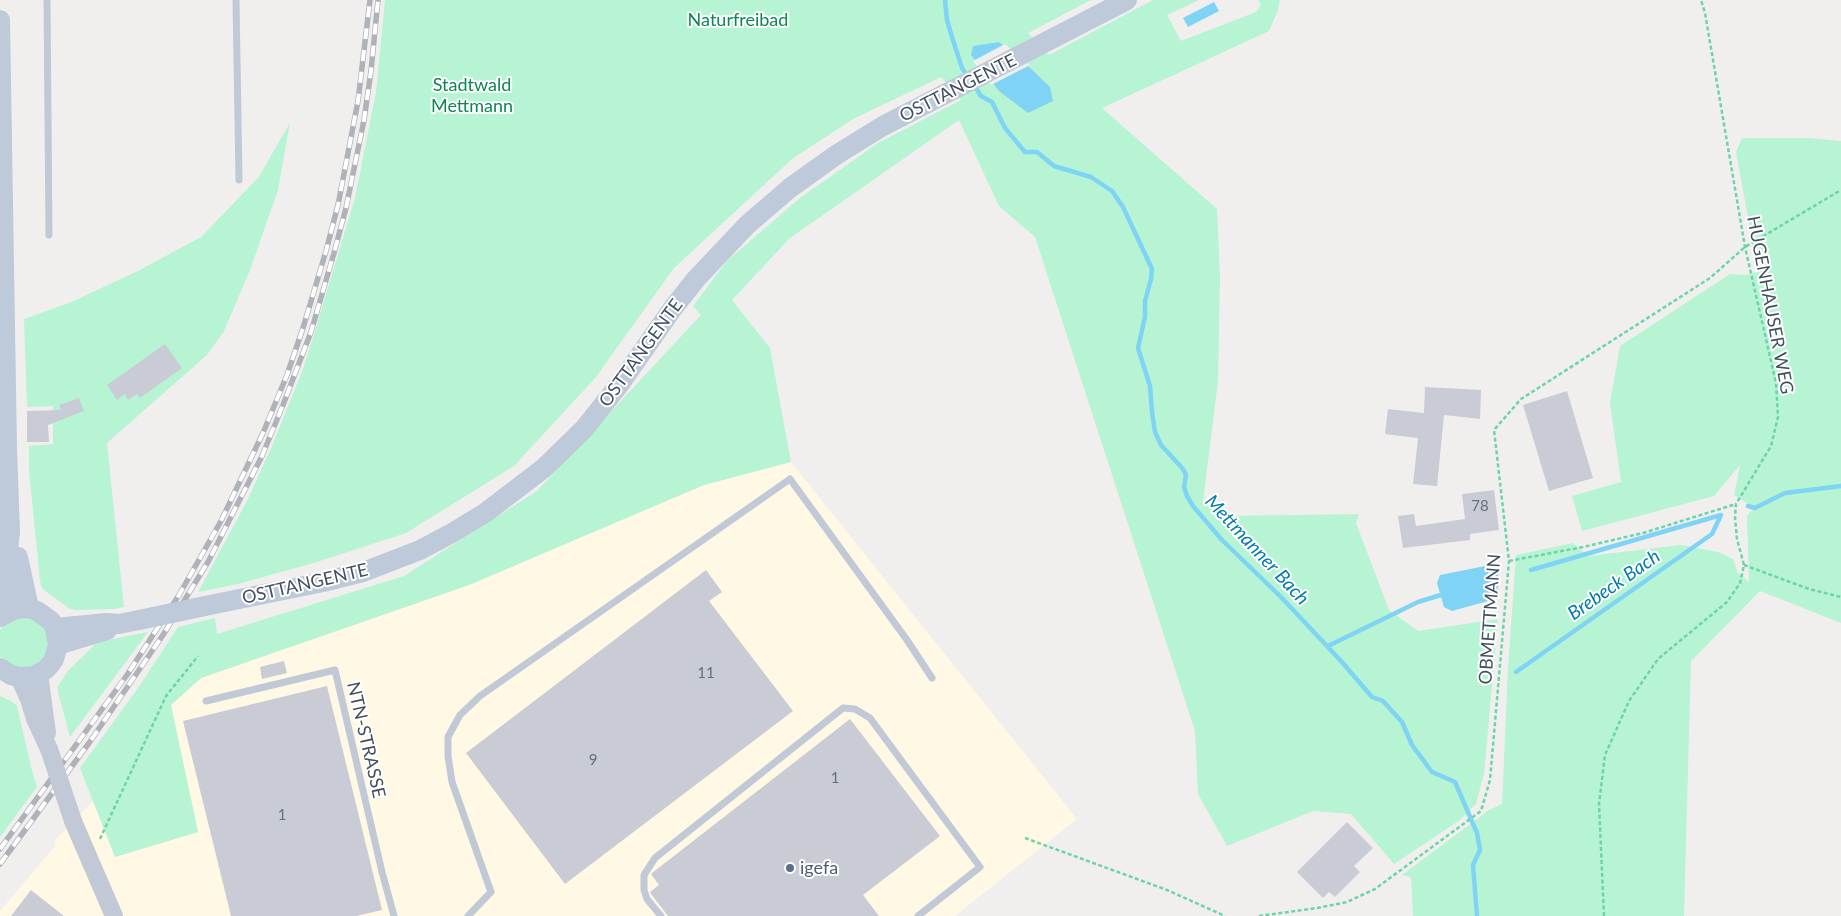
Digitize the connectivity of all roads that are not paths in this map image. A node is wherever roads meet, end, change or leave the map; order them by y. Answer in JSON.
{"nodes":[{"id":1,"x":47,"y":0,"type":"edge"},
{"id":2,"x":236,"y":0,"type":"edge"},
{"id":3,"x":1127,"y":0,"type":"edge"},
{"id":4,"x":0,"y":20,"type":"edge"},
{"id":5,"x":238,"y":180,"type":"dead end"},
{"id":6,"x":49,"y":235,"type":"dead end"},
{"id":7,"x":10,"y":532,"type":"junction"},
{"id":8,"x":29,"y":608,"type":"junction"},
{"id":9,"x":4,"y":614,"type":"edge"},
{"id":10,"x":57,"y":637,"type":"junction"},
{"id":11,"x":0,"y":668,"type":"edge"},
{"id":12,"x":39,"y":674,"type":"junction"},
{"id":13,"x":19,"y":677,"type":"junction"},
{"id":14,"x":932,"y":678,"type":"dead end"},
{"id":15,"x":206,"y":701,"type":"dead end"},
{"id":16,"x":48,"y":746,"type":"junction"},
{"id":17,"x":114,"y":916,"type":"edge"},
{"id":18,"x":394,"y":916,"type":"edge"},
{"id":19,"x":468,"y":916,"type":"edge"},
{"id":20,"x":661,"y":916,"type":"edge"},
{"id":21,"x":918,"y":916,"type":"edge"}],
"edges":[{"from":1,"to":6,"type":"lane"},
{"from":2,"to":5,"type":"lane"},
{"from":3,"to":10,"type":"main road","name":"OSTTANGENTE","bridge":true},
{"from":4,"to":7,"type":"main road"},
{"from":7,"to":8,"type":"main road"},
{"from":7,"to":9,"type":"main road"},
{"from":8,"to":9,"type":"main road"},
{"from":8,"to":10,"type":"main road"},
{"from":10,"to":12,"type":"main road"},
{"from":11,"to":13,"type":"main road"},
{"from":12,"to":13,"type":"main road"},
{"from":12,"to":16,"type":"street"},
{"from":13,"to":16,"type":"street"},
{"from":14,"to":19,"type":"lane"},
{"from":15,"to":18,"type":"lane","name":"NTN-STRASSE"},
{"from":16,"to":17,"type":"street","bridge":true},
{"from":20,"to":21,"type":"lane"}]}
